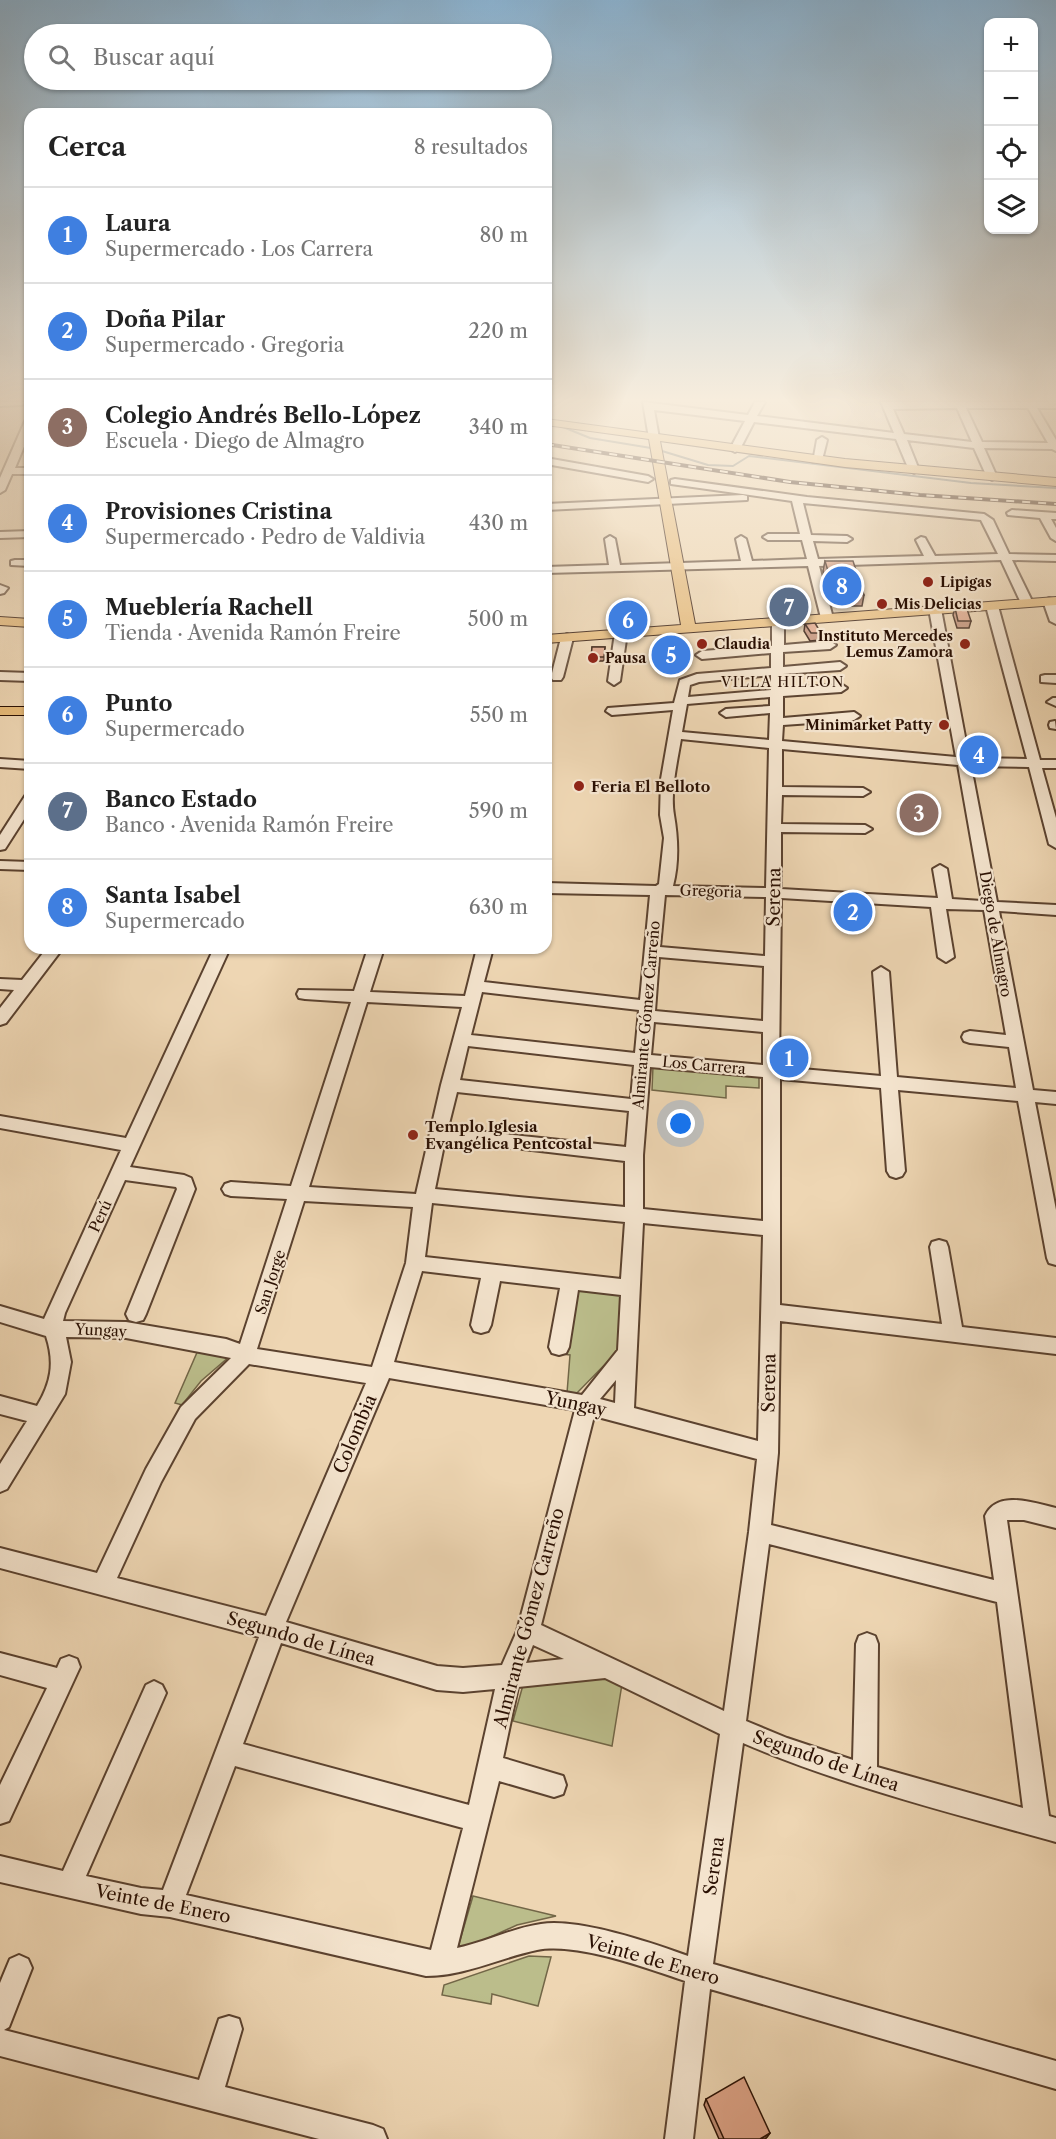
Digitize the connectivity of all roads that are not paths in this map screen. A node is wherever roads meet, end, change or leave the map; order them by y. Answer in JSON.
{"nodes":[{"id":1,"x":664,"y":501,"type":"edge"},
{"id":2,"x":648,"y":502,"type":"edge"},
{"id":3,"x":798,"y":502,"type":"edge"},
{"id":4,"x":818,"y":502,"type":"edge"},
{"id":5,"x":552,"y":507,"type":"edge"},
{"id":6,"x":1012,"y":513,"type":"dead end"},
{"id":7,"x":1044,"y":516,"type":"junction"},
{"id":8,"x":1056,"y":516,"type":"edge"},
{"id":9,"x":24,"y":534,"type":"edge"},
{"id":10,"x":0,"y":535,"type":"edge"},
{"id":11,"x":768,"y":537,"type":"dead end"},
{"id":12,"x":807,"y":538,"type":"junction"},
{"id":13,"x":1056,"y":538,"type":"edge"},
{"id":14,"x":610,"y":539,"type":"dead end"},
{"id":15,"x":741,"y":539,"type":"dead end"},
{"id":16,"x":847,"y":539,"type":"dead end"},
{"id":17,"x":921,"y":540,"type":"dead end"},
{"id":18,"x":1006,"y":557,"type":"junction"},
{"id":19,"x":1056,"y":558,"type":"edge"},
{"id":20,"x":931,"y":559,"type":"junction"},
{"id":21,"x":24,"y":562,"type":"edge"},
{"id":22,"x":812,"y":562,"type":"junction"},
{"id":23,"x":15,"y":563,"type":"dead end"},
{"id":24,"x":747,"y":564,"type":"junction"},
{"id":25,"x":677,"y":566,"type":"junction"},
{"id":26,"x":615,"y":568,"type":"junction"},
{"id":27,"x":552,"y":570,"type":"edge"},
{"id":28,"x":1052,"y":601,"type":"edge"},
{"id":29,"x":1027,"y":603,"type":"junction"},
{"id":30,"x":992,"y":606,"type":"junction"},
{"id":31,"x":935,"y":609,"type":"junction"},
{"id":32,"x":827,"y":618,"type":"junction"},
{"id":33,"x":0,"y":621,"type":"edge"},
{"id":34,"x":1056,"y":621,"type":"edge"},
{"id":35,"x":778,"y":622,"type":"junction"},
{"id":36,"x":24,"y":623,"type":"edge"},
{"id":37,"x":689,"y":628,"type":"junction"},
{"id":38,"x":621,"y":633,"type":"junction"},
{"id":39,"x":567,"y":638,"type":"junction"},
{"id":40,"x":552,"y":639,"type":"edge"},
{"id":41,"x":830,"y":645,"type":"dead end"},
{"id":42,"x":779,"y":649,"type":"junction"},
{"id":43,"x":702,"y":655,"type":"dead end"},
{"id":44,"x":840,"y":666,"type":"dead end"},
{"id":45,"x":779,"y":671,"type":"junction"},
{"id":46,"x":0,"y":676,"type":"edge"},
{"id":47,"x":24,"y":677,"type":"edge"},
{"id":48,"x":557,"y":677,"type":"dead end"},
{"id":49,"x":614,"y":681,"type":"dead end"},
{"id":50,"x":841,"y":688,"type":"dead end"},
{"id":51,"x":778,"y":694,"type":"junction"},
{"id":52,"x":680,"y":703,"type":"junction"},
{"id":53,"x":0,"y":711,"type":"edge"},
{"id":54,"x":24,"y":711,"type":"edge"},
{"id":55,"x":612,"y":711,"type":"dead end"},
{"id":56,"x":726,"y":713,"type":"dead end"},
{"id":57,"x":778,"y":716,"type":"junction"},
{"id":58,"x":854,"y":716,"type":"dead end"},
{"id":59,"x":0,"y":718,"type":"edge"},
{"id":60,"x":24,"y":718,"type":"edge"},
{"id":61,"x":675,"y":735,"type":"junction"},
{"id":62,"x":777,"y":744,"type":"junction"},
{"id":63,"x":964,"y":762,"type":"junction"},
{"id":64,"x":0,"y":763,"type":"edge"},
{"id":65,"x":1034,"y":764,"type":"junction"},
{"id":66,"x":1056,"y":764,"type":"edge"},
{"id":67,"x":24,"y":765,"type":"edge"},
{"id":68,"x":776,"y":791,"type":"junction"},
{"id":69,"x":863,"y":792,"type":"dead end"},
{"id":70,"x":24,"y":808,"type":"edge"},
{"id":71,"x":775,"y":828,"type":"junction"},
{"id":72,"x":865,"y":829,"type":"dead end"},
{"id":73,"x":1056,"y":844,"type":"edge"},
{"id":74,"x":0,"y":846,"type":"edge"},
{"id":75,"x":0,"y":865,"type":"edge"},
{"id":76,"x":24,"y":866,"type":"edge"},
{"id":77,"x":940,"y":869,"type":"dead end"},
{"id":78,"x":552,"y":888,"type":"edge"},
{"id":79,"x":660,"y":890,"type":"junction"},
{"id":80,"x":774,"y":893,"type":"junction"},
{"id":81,"x":942,"y":904,"type":"junction"},
{"id":82,"x":991,"y":907,"type":"junction"},
{"id":83,"x":1056,"y":910,"type":"edge"},
{"id":84,"x":652,"y":951,"type":"junction"},
{"id":85,"x":51,"y":954,"type":"edge"},
{"id":86,"x":219,"y":954,"type":"edge"},
{"id":87,"x":374,"y":954,"type":"edge"},
{"id":88,"x":483,"y":954,"type":"edge"},
{"id":89,"x":946,"y":957,"type":"dead end"},
{"id":90,"x":772,"y":962,"type":"junction"},
{"id":91,"x":881,"y":972,"type":"dead end"},
{"id":92,"x":0,"y":984,"type":"edge"},
{"id":93,"x":27,"y":985,"type":"junction"},
{"id":94,"x":305,"y":994,"type":"dead end"},
{"id":95,"x":472,"y":994,"type":"junction"},
{"id":96,"x":360,"y":996,"type":"junction"},
{"id":97,"x":647,"y":1011,"type":"junction"},
{"id":98,"x":0,"y":1019,"type":"edge"},
{"id":99,"x":771,"y":1027,"type":"junction"},
{"id":100,"x":970,"y":1037,"type":"dead end"},
{"id":101,"x":461,"y":1040,"type":"junction"},
{"id":102,"x":1016,"y":1042,"type":"junction"},
{"id":103,"x":643,"y":1060,"type":"junction"},
{"id":104,"x":771,"y":1071,"type":"junction"},
{"id":105,"x":890,"y":1083,"type":"junction"},
{"id":106,"x":449,"y":1085,"type":"junction"},
{"id":107,"x":1025,"y":1095,"type":"junction"},
{"id":108,"x":1056,"y":1098,"type":"edge"},
{"id":109,"x":639,"y":1106,"type":"junction"},
{"id":110,"x":0,"y":1122,"type":"edge"},
{"id":111,"x":438,"y":1133,"type":"junction"},
{"id":112,"x":132,"y":1146,"type":"junction"},
{"id":113,"x":634,"y":1155,"type":"junction"},
{"id":114,"x":897,"y":1171,"type":"dead end"},
{"id":115,"x":120,"y":1173,"type":"junction"},
{"id":116,"x":231,"y":1189,"type":"dead end"},
{"id":117,"x":299,"y":1192,"type":"junction"},
{"id":118,"x":424,"y":1198,"type":"junction"},
{"id":119,"x":633,"y":1216,"type":"junction"},
{"id":120,"x":772,"y":1229,"type":"junction"},
{"id":121,"x":939,"y":1246,"type":"dead end"},
{"id":122,"x":1055,"y":1254,"type":"edge"},
{"id":123,"x":415,"y":1263,"type":"junction"},
{"id":124,"x":492,"y":1273,"type":"junction"},
{"id":125,"x":570,"y":1282,"type":"junction"},
{"id":126,"x":629,"y":1288,"type":"junction"},
{"id":127,"x":770,"y":1312,"type":"junction"},
{"id":128,"x":0,"y":1314,"type":"edge"},
{"id":129,"x":136,"y":1314,"type":"dead end"},
{"id":130,"x":482,"y":1325,"type":"dead end"},
{"id":131,"x":52,"y":1330,"type":"junction"},
{"id":132,"x":953,"y":1332,"type":"junction"},
{"id":133,"x":1056,"y":1346,"type":"edge"},
{"id":134,"x":559,"y":1347,"type":"dead end"},
{"id":135,"x":626,"y":1354,"type":"junction"},
{"id":136,"x":245,"y":1355,"type":"junction"},
{"id":137,"x":380,"y":1373,"type":"junction"},
{"id":138,"x":0,"y":1405,"type":"edge"},
{"id":139,"x":586,"y":1405,"type":"junction"},
{"id":140,"x":624,"y":1415,"type":"junction"},
{"id":141,"x":41,"y":1416,"type":"junction"},
{"id":142,"x":768,"y":1454,"type":"junction"},
{"id":143,"x":0,"y":1482,"type":"edge"},
{"id":144,"x":1056,"y":1518,"type":"edge"},
{"id":145,"x":760,"y":1532,"type":"junction"},
{"id":146,"x":0,"y":1558,"type":"edge"},
{"id":147,"x":102,"y":1585,"type":"junction"},
{"id":148,"x":1006,"y":1594,"type":"junction"},
{"id":149,"x":272,"y":1629,"type":"junction"},
{"id":150,"x":528,"y":1631,"type":"junction"},
{"id":151,"x":867,"y":1644,"type":"dead end"},
{"id":152,"x":0,"y":1664,"type":"edge"},
{"id":153,"x":606,"y":1666,"type":"junction"},
{"id":154,"x":509,"y":1676,"type":"junction"},
{"id":155,"x":154,"y":1693,"type":"dead end"},
{"id":156,"x":734,"y":1728,"type":"junction"},
{"id":157,"x":227,"y":1752,"type":"junction"},
{"id":158,"x":490,"y":1766,"type":"junction"},
{"id":159,"x":865,"y":1776,"type":"junction"},
{"id":160,"x":554,"y":1785,"type":"dead end"},
{"id":161,"x":0,"y":1812,"type":"edge"},
{"id":162,"x":478,"y":1820,"type":"junction"},
{"id":163,"x":1047,"y":1828,"type":"edge"},
{"id":164,"x":0,"y":1869,"type":"edge"},
{"id":165,"x":69,"y":1885,"type":"junction"},
{"id":166,"x":170,"y":1904,"type":"junction"},
{"id":167,"x":440,"y":1964,"type":"junction"},
{"id":168,"x":19,"y":1968,"type":"dead end"},
{"id":169,"x":699,"y":1972,"type":"junction"},
{"id":170,"x":0,"y":2018,"type":"edge"},
{"id":171,"x":229,"y":2029,"type":"dead end"},
{"id":172,"x":0,"y":2042,"type":"edge"},
{"id":173,"x":1056,"y":2075,"type":"edge"},
{"id":174,"x":208,"y":2096,"type":"junction"},
{"id":175,"x":374,"y":2139,"type":"edge"},
{"id":176,"x":679,"y":2139,"type":"edge"}],
"edges":[{"from":1,"to":25,"type":"main road"},
{"from":2,"to":5,"type":"street"},
{"from":3,"to":12,"type":"street"},
{"from":4,"to":18,"type":"street"},
{"from":6,"to":7,"type":"street"},
{"from":7,"to":8,"type":"street"},
{"from":7,"to":13,"type":"street"},
{"from":9,"to":10,"type":"street"},
{"from":11,"to":12,"type":"street"},
{"from":12,"to":16,"type":"street"},
{"from":12,"to":22,"type":"street"},
{"from":14,"to":26,"type":"street"},
{"from":15,"to":24,"type":"street"},
{"from":17,"to":20,"type":"street"},
{"from":18,"to":19,"type":"street"},
{"from":18,"to":20,"type":"street"},
{"from":18,"to":29,"type":"street"},
{"from":20,"to":22,"type":"street"},
{"from":21,"to":23,"type":"street"},
{"from":22,"to":24,"type":"street"},
{"from":22,"to":32,"type":"street"},
{"from":24,"to":25,"type":"street"},
{"from":25,"to":26,"type":"street"},
{"from":25,"to":37,"type":"main road"},
{"from":26,"to":27,"type":"street"},
{"from":28,"to":29,"type":"main road"},
{"from":28,"to":34,"type":"street"},
{"from":29,"to":30,"type":"main road"},
{"from":30,"to":31,"type":"main road"},
{"from":30,"to":65,"type":"street"},
{"from":31,"to":32,"type":"main road"},
{"from":31,"to":63,"type":"street","name":"Diego de Almagro"},
{"from":32,"to":35,"type":"main road"},
{"from":33,"to":36,"type":"main road"},
{"from":35,"to":37,"type":"main road"},
{"from":35,"to":42,"type":"street","name":"Serena"},
{"from":37,"to":38,"type":"main road"},
{"from":38,"to":39,"type":"main road"},
{"from":38,"to":49,"type":"street"},
{"from":39,"to":40,"type":"main road"},
{"from":39,"to":48,"type":"street"},
{"from":41,"to":42,"type":"street"},
{"from":42,"to":43,"type":"street"},
{"from":42,"to":45,"type":"street","name":"Serena"},
{"from":44,"to":45,"type":"street"},
{"from":45,"to":51,"type":"street","name":"Serena"},
{"from":45,"to":52,"type":"street","name":"Almirante Gómez Carreño"},
{"from":46,"to":47,"type":"street"},
{"from":50,"to":51,"type":"street"},
{"from":51,"to":52,"type":"street"},
{"from":51,"to":57,"type":"street","name":"Serena"},
{"from":52,"to":55,"type":"street"},
{"from":52,"to":61,"type":"street","name":"Almirante Gómez Carreño"},
{"from":53,"to":54,"type":"main road"},
{"from":56,"to":57,"type":"street"},
{"from":57,"to":58,"type":"street"},
{"from":57,"to":62,"type":"street","name":"Serena"},
{"from":59,"to":60,"type":"main road"},
{"from":61,"to":62,"type":"street"},
{"from":61,"to":79,"type":"street","name":"Almirante Gómez Carreño"},
{"from":62,"to":63,"type":"street"},
{"from":62,"to":68,"type":"street","name":"Serena"},
{"from":63,"to":65,"type":"street"},
{"from":63,"to":82,"type":"street","name":"Diego de Almagro"},
{"from":64,"to":67,"type":"street"},
{"from":65,"to":66,"type":"street"},
{"from":65,"to":73,"type":"street"},
{"from":68,"to":69,"type":"street"},
{"from":68,"to":71,"type":"street","name":"Serena"},
{"from":70,"to":74,"type":"street"},
{"from":71,"to":72,"type":"street"},
{"from":71,"to":80,"type":"street","name":"Serena"},
{"from":75,"to":76,"type":"street"},
{"from":77,"to":81,"type":"street"},
{"from":78,"to":79,"type":"street","name":"Gregoria"},
{"from":79,"to":80,"type":"street","name":"Gregoria"},
{"from":79,"to":84,"type":"street","name":"Almirante Gómez Carreño"},
{"from":80,"to":81,"type":"street","name":"Gregoria"},
{"from":80,"to":90,"type":"street","name":"Serena"},
{"from":81,"to":82,"type":"street","name":"Gregoria"},
{"from":81,"to":89,"type":"street"},
{"from":82,"to":83,"type":"street","name":"Gregoria"},
{"from":82,"to":102,"type":"street","name":"Diego de Almagro"},
{"from":84,"to":90,"type":"street"},
{"from":84,"to":97,"type":"street","name":"Almirante Gómez Carreño"},
{"from":85,"to":93,"type":"street"},
{"from":86,"to":112,"type":"street","name":"Perú"},
{"from":87,"to":96,"type":"street","name":"San Jorge"},
{"from":88,"to":95,"type":"street","name":"Colombia"},
{"from":90,"to":99,"type":"street","name":"Serena"},
{"from":91,"to":105,"type":"street"},
{"from":92,"to":93,"type":"street"},
{"from":93,"to":98,"type":"street"},
{"from":94,"to":96,"type":"street"},
{"from":95,"to":96,"type":"street"},
{"from":95,"to":97,"type":"street"},
{"from":95,"to":101,"type":"street","name":"Colombia"},
{"from":96,"to":117,"type":"street","name":"San Jorge"},
{"from":97,"to":99,"type":"street"},
{"from":97,"to":103,"type":"street","name":"Almirante Gómez Carreño"},
{"from":99,"to":104,"type":"street","name":"Serena"},
{"from":100,"to":102,"type":"street"},
{"from":101,"to":103,"type":"street","name":"Los Carrera"},
{"from":101,"to":106,"type":"street","name":"Colombia"},
{"from":102,"to":107,"type":"street","name":"Diego de Almagro"},
{"from":103,"to":104,"type":"street","name":"Los Carrera"},
{"from":103,"to":109,"type":"street","name":"Almirante Gómez Carreño"},
{"from":104,"to":105,"type":"street","name":"Los Carrera"},
{"from":104,"to":120,"type":"street","name":"Serena"},
{"from":105,"to":107,"type":"street","name":"Los Carrera"},
{"from":105,"to":114,"type":"street"},
{"from":106,"to":109,"type":"street"},
{"from":106,"to":111,"type":"street","name":"Colombia"},
{"from":107,"to":108,"type":"street","name":"Los Carrera"},
{"from":107,"to":122,"type":"street","name":"Diego de Almagro"},
{"from":109,"to":113,"type":"street","name":"Almirante Gómez Carreño"},
{"from":110,"to":112,"type":"street"},
{"from":111,"to":113,"type":"street"},
{"from":111,"to":118,"type":"street","name":"Colombia"},
{"from":112,"to":115,"type":"street","name":"Perú"},
{"from":113,"to":119,"type":"street","name":"Almirante Gómez Carreño"},
{"from":115,"to":129,"type":"street"},
{"from":115,"to":131,"type":"street","name":"Perú"},
{"from":116,"to":117,"type":"street"},
{"from":117,"to":118,"type":"street"},
{"from":117,"to":136,"type":"street","name":"San Jorge"},
{"from":118,"to":119,"type":"street"},
{"from":118,"to":123,"type":"street","name":"Colombia"},
{"from":119,"to":120,"type":"street"},
{"from":119,"to":126,"type":"street","name":"Almirante Gómez Carreño"},
{"from":120,"to":127,"type":"street","name":"Serena"},
{"from":121,"to":132,"type":"street"},
{"from":123,"to":124,"type":"street"},
{"from":123,"to":137,"type":"street","name":"Colombia"},
{"from":124,"to":125,"type":"street"},
{"from":124,"to":130,"type":"street"},
{"from":125,"to":126,"type":"street"},
{"from":125,"to":134,"type":"street"},
{"from":126,"to":135,"type":"street","name":"Almirante Gómez Carreño"},
{"from":127,"to":132,"type":"street"},
{"from":127,"to":142,"type":"street","name":"Serena"},
{"from":128,"to":131,"type":"street","name":"Yungay"},
{"from":131,"to":136,"type":"street","name":"Yungay"},
{"from":131,"to":141,"type":"street"},
{"from":132,"to":133,"type":"street"},
{"from":135,"to":139,"type":"street","name":"Almirante Gómez Carreño"},
{"from":135,"to":140,"type":"street","name":"Almirante Gómez Carreño"},
{"from":136,"to":137,"type":"street","name":"Yungay"},
{"from":136,"to":147,"type":"street","name":"San Jorge"},
{"from":137,"to":139,"type":"street","name":"Yungay"},
{"from":137,"to":149,"type":"street","name":"Colombia"},
{"from":138,"to":141,"type":"street"},
{"from":139,"to":140,"type":"street","name":"Yungay"},
{"from":139,"to":150,"type":"street","name":"Almirante Gómez Carreño"},
{"from":140,"to":142,"type":"street","name":"Yungay"},
{"from":141,"to":143,"type":"street"},
{"from":142,"to":145,"type":"street","name":"Serena"},
{"from":144,"to":148,"type":"street"},
{"from":145,"to":148,"type":"street"},
{"from":145,"to":156,"type":"street","name":"Serena"},
{"from":146,"to":147,"type":"street","name":"Segundo de Línea"},
{"from":147,"to":149,"type":"street","name":"Segundo de Línea"},
{"from":148,"to":163,"type":"street"},
{"from":149,"to":154,"type":"street","name":"Segundo de Línea"},
{"from":149,"to":157,"type":"street","name":"Colombia"},
{"from":150,"to":153,"type":"street","name":"Segundo de Línea"},
{"from":150,"to":154,"type":"street","name":"Almirante Gómez Carreño"},
{"from":151,"to":159,"type":"street"},
{"from":152,"to":161,"type":"street"},
{"from":153,"to":154,"type":"street","name":"Segundo de Línea"},
{"from":153,"to":156,"type":"street","name":"Segundo de Línea"},
{"from":154,"to":158,"type":"street","name":"Almirante Gómez Carreño"},
{"from":155,"to":165,"type":"street"},
{"from":156,"to":159,"type":"street","name":"Segundo de Línea"},
{"from":156,"to":169,"type":"street","name":"Serena"},
{"from":157,"to":162,"type":"street"},
{"from":157,"to":166,"type":"street","name":"Colombia"},
{"from":158,"to":160,"type":"street"},
{"from":158,"to":162,"type":"street","name":"Almirante Gómez Carreño"},
{"from":159,"to":163,"type":"street","name":"Segundo de Línea"},
{"from":162,"to":167,"type":"street","name":"Almirante Gómez Carreño"},
{"from":164,"to":165,"type":"street","name":"Veinte de Enero"},
{"from":165,"to":166,"type":"street","name":"Veinte de Enero"},
{"from":166,"to":167,"type":"street","name":"Veinte de Enero"},
{"from":167,"to":169,"type":"street","name":"Veinte de Enero"},
{"from":168,"to":170,"type":"street"},
{"from":169,"to":173,"type":"street","name":"Veinte de Enero"},
{"from":169,"to":176,"type":"street","name":"Serena"},
{"from":171,"to":174,"type":"street"},
{"from":172,"to":174,"type":"street"},
{"from":174,"to":175,"type":"street"}]}
